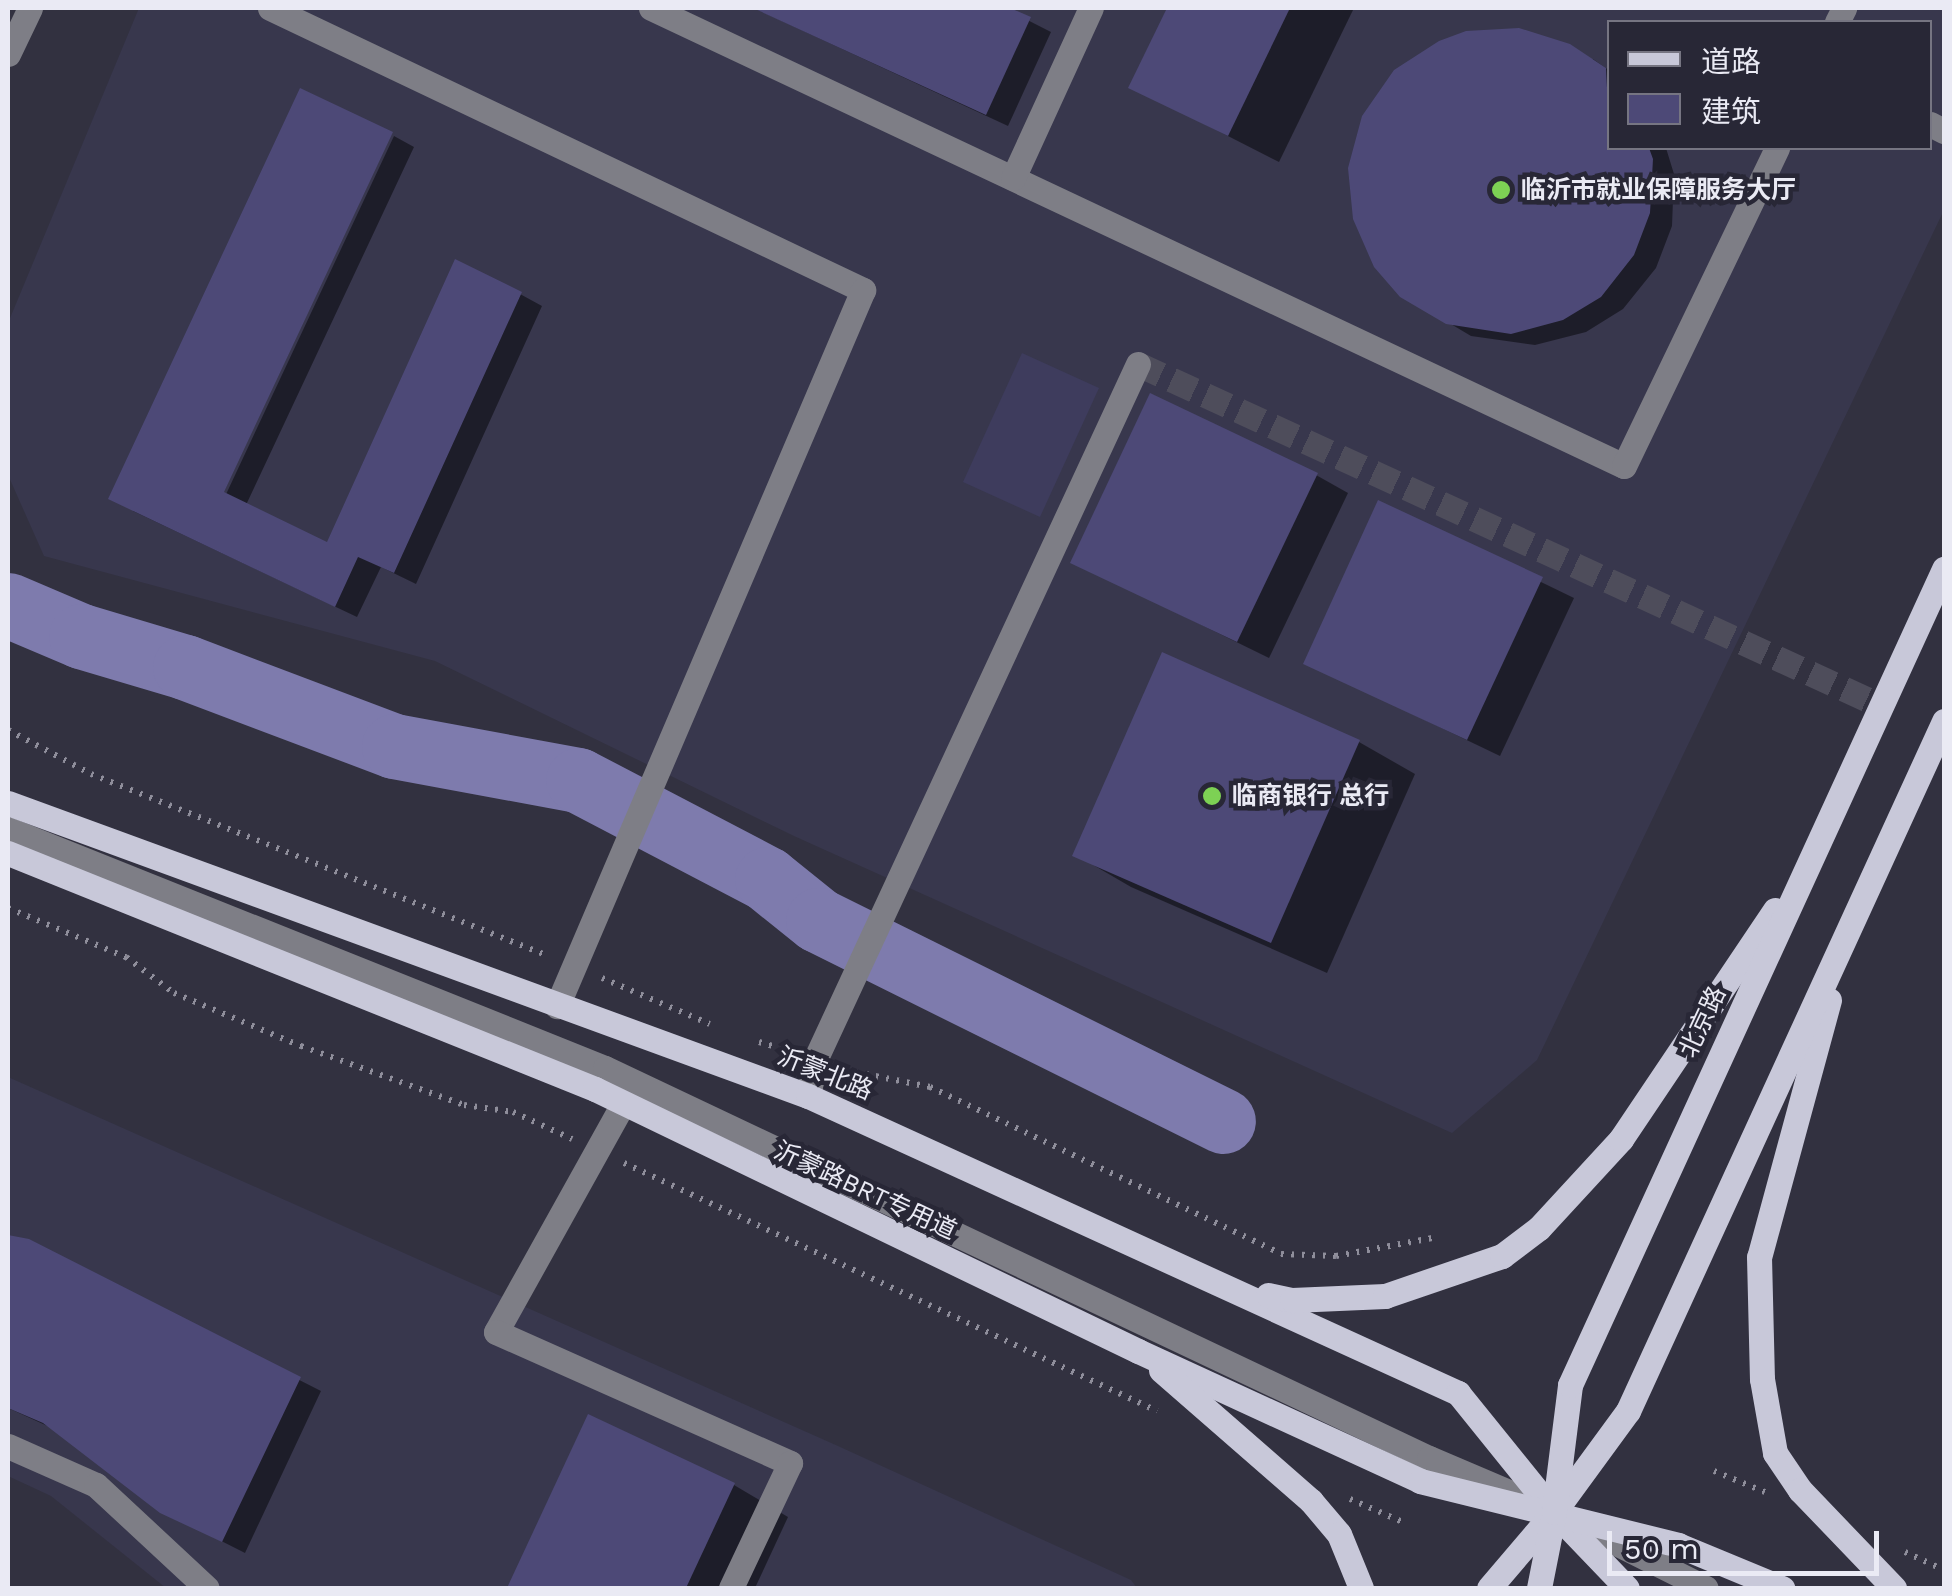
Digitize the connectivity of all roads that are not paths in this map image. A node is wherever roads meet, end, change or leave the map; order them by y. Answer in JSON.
{"nodes":[{"id":1,"x":30,"y":8,"type":"edge"},
{"id":2,"x":270,"y":8,"type":"edge"},
{"id":3,"x":651,"y":8,"type":"edge"},
{"id":4,"x":1091,"y":8,"type":"edge"},
{"id":5,"x":8,"y":54,"type":"edge"},
{"id":6,"x":1776,"y":150,"type":"edge"},
{"id":7,"x":1013,"y":178,"type":"junction"},
{"id":8,"x":1138,"y":364,"type":"dead end"},
{"id":9,"x":1944,"y":569,"type":"edge"},
{"id":10,"x":1944,"y":721,"type":"edge"},
{"id":11,"x":8,"y":804,"type":"edge"},
{"id":12,"x":8,"y":829,"type":"edge"},
{"id":13,"x":1816,"y":848,"type":"junction"},
{"id":14,"x":8,"y":853,"type":"edge"},
{"id":15,"x":1849,"y":928,"type":"junction"},
{"id":16,"x":557,"y":1006,"type":"junction"},
{"id":17,"x":808,"y":1096,"type":"junction"},
{"id":18,"x":624,"y":1102,"type":"junction"},
{"id":19,"x":1219,"y":1283,"type":"junction"},
{"id":20,"x":1138,"y":1351,"type":"junction"},
{"id":21,"x":8,"y":1446,"type":"edge"},
{"id":22,"x":1554,"y":1512,"type":"junction"},
{"id":23,"x":207,"y":1588,"type":"edge"},
{"id":24,"x":731,"y":1588,"type":"edge"},
{"id":25,"x":1361,"y":1588,"type":"edge"},
{"id":26,"x":1489,"y":1588,"type":"edge"},
{"id":27,"x":1539,"y":1588,"type":"edge"},
{"id":28,"x":1626,"y":1588,"type":"edge"},
{"id":29,"x":1706,"y":1588,"type":"edge"},
{"id":30,"x":1782,"y":1588,"type":"edge"},
{"id":31,"x":1894,"y":1588,"type":"edge"}],
"edges":[{"from":1,"to":5,"type":"street"},
{"from":2,"to":16,"type":"street"},
{"from":3,"to":7,"type":"street"},
{"from":4,"to":7,"type":"street"},
{"from":6,"to":7,"type":"street"},
{"from":8,"to":17,"type":"street"},
{"from":9,"to":13,"type":"main road","name":"北京路"},
{"from":10,"to":15,"type":"main road","name":"北京路"},
{"from":11,"to":16,"type":"main road","name":"沂蒙北路"},
{"from":12,"to":22,"type":"street","name":"沂蒙路BRT专用道"},
{"from":13,"to":19,"type":"main road"},
{"from":13,"to":22,"type":"main road","name":"北京路"},
{"from":14,"to":18,"type":"main road"},
{"from":15,"to":22,"type":"main road","name":"北京路"},
{"from":15,"to":31,"type":"main road"},
{"from":16,"to":17,"type":"main road","name":"沂蒙北路"},
{"from":17,"to":19,"type":"main road","name":"沂蒙北路"},
{"from":18,"to":20,"type":"main road"},
{"from":18,"to":24,"type":"street"},
{"from":19,"to":22,"type":"main road","name":"沂蒙北路"},
{"from":20,"to":22,"type":"main road"},
{"from":20,"to":25,"type":"main road"},
{"from":21,"to":23,"type":"street"},
{"from":22,"to":26,"type":"main road","name":"北京路"},
{"from":22,"to":27,"type":"main road","name":"北京路"},
{"from":22,"to":28,"type":"main road","name":"沂蒙北路"},
{"from":22,"to":29,"type":"street","name":"沂蒙路BRT专用道"},
{"from":22,"to":30,"type":"main road"}]}
